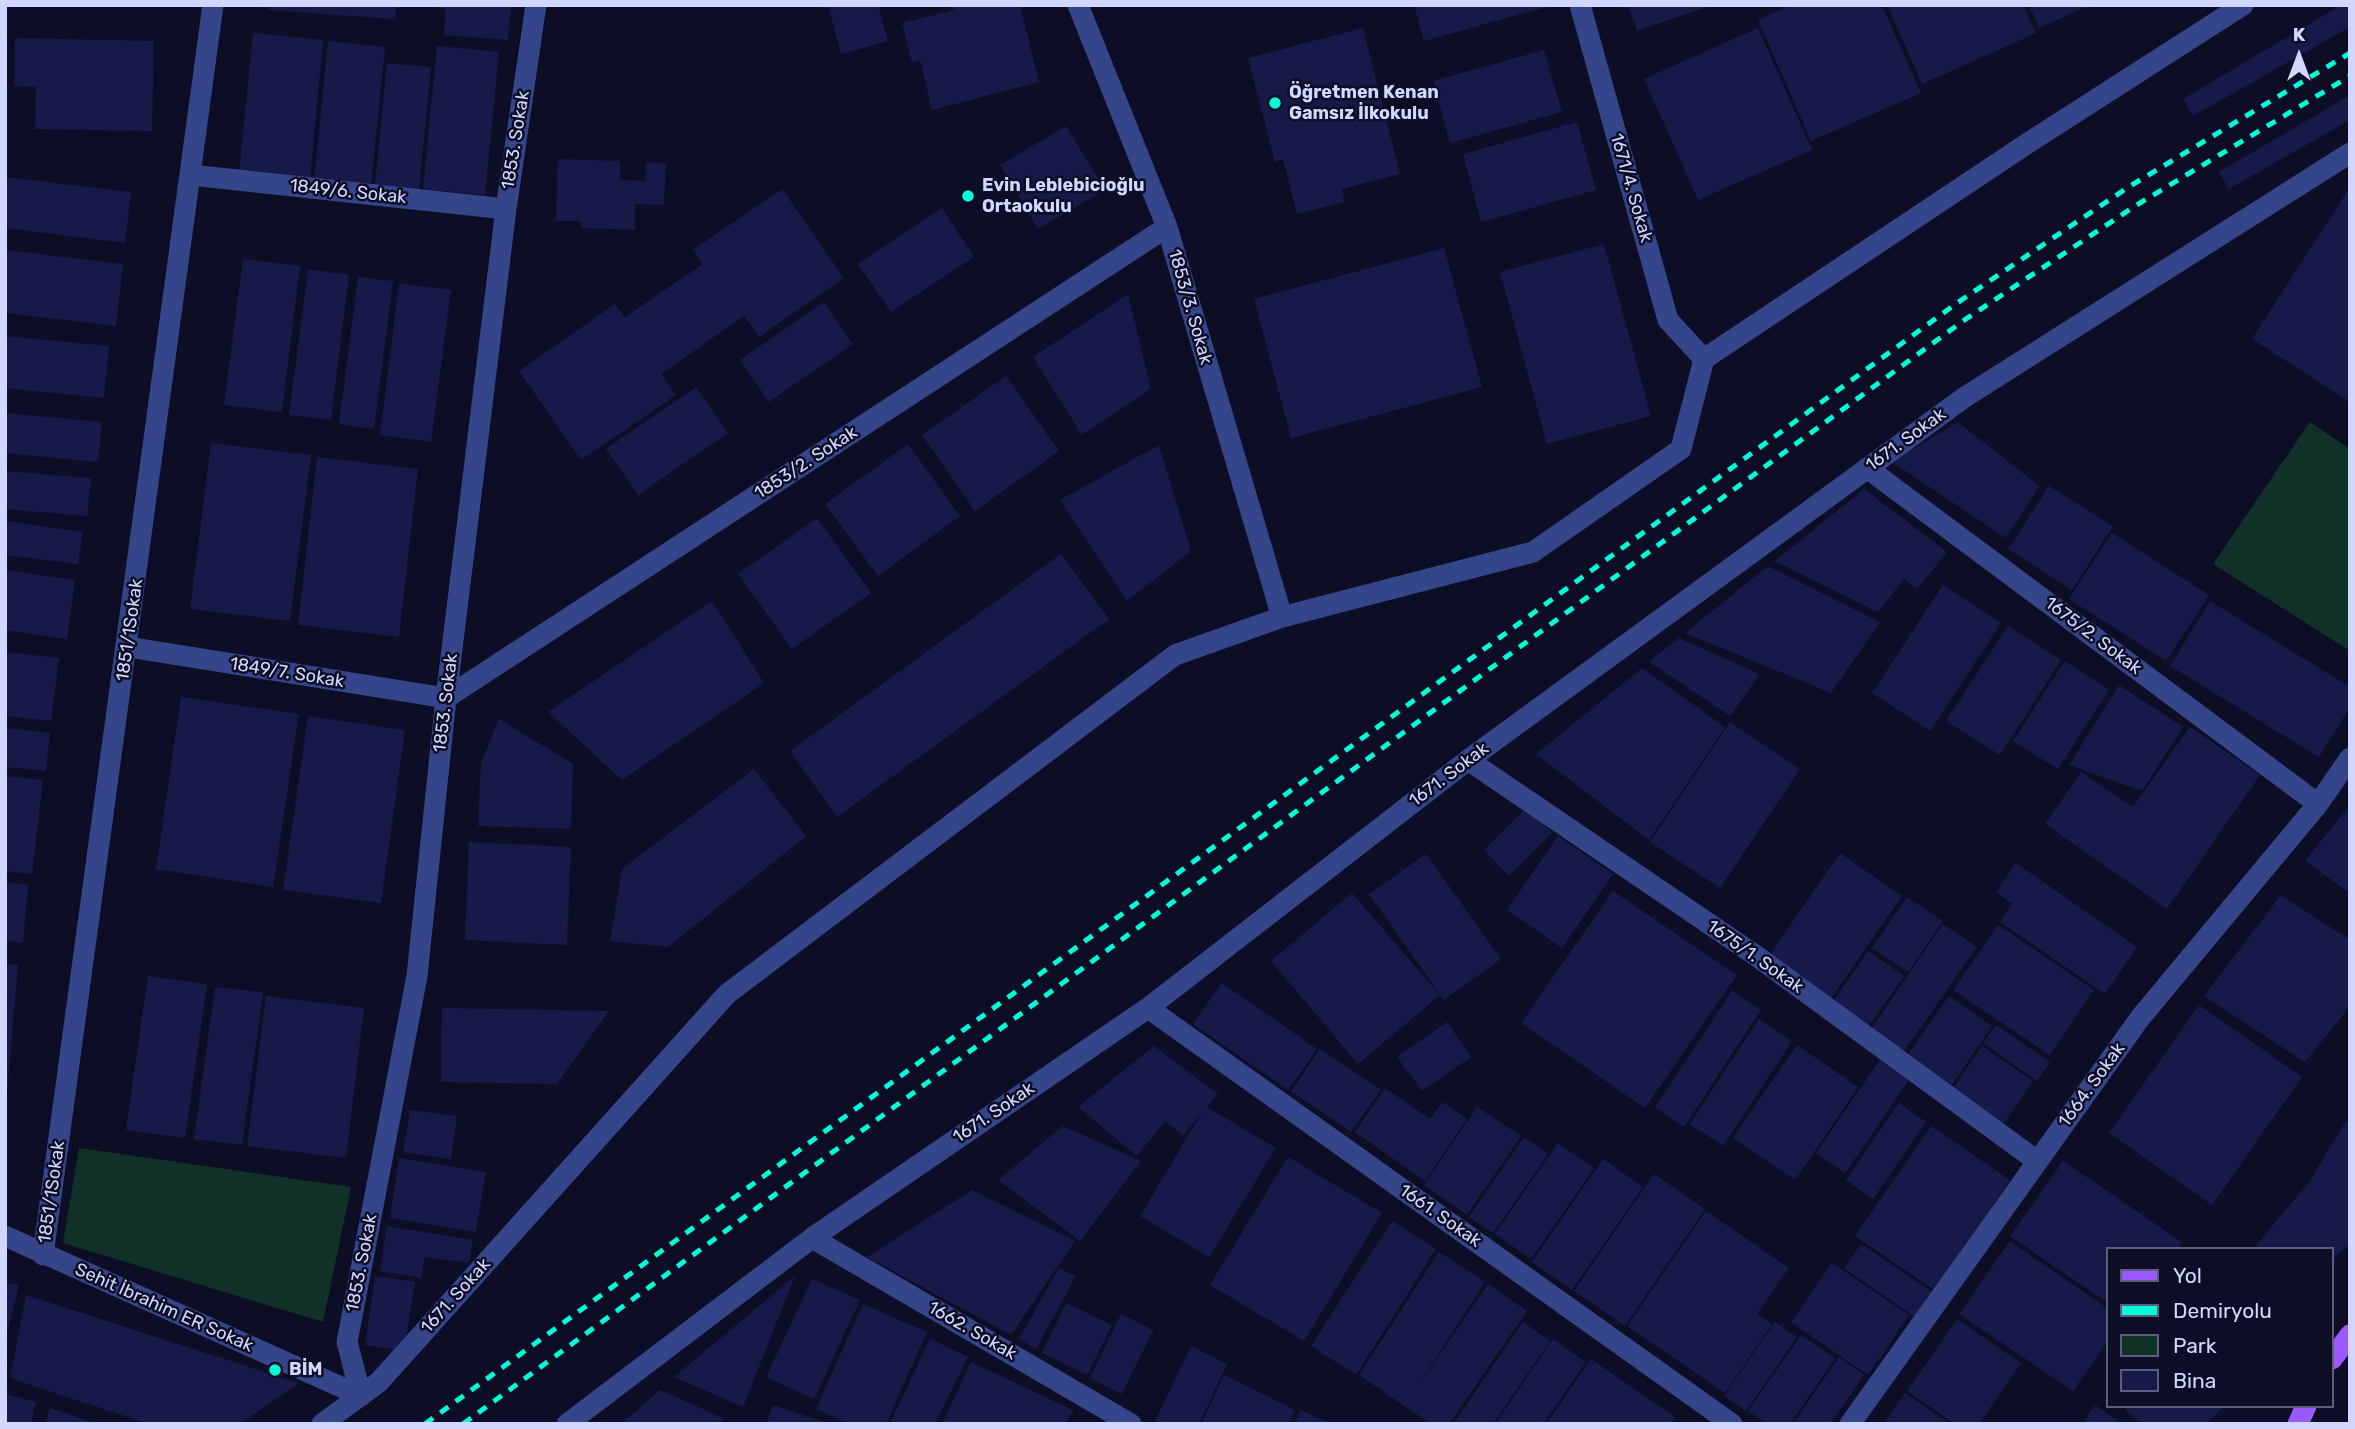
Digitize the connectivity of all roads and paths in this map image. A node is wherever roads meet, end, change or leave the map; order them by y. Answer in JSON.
{"nodes":[{"id":1,"x":214,"y":5,"type":"edge"},
{"id":2,"x":536,"y":5,"type":"edge"},
{"id":3,"x":1078,"y":5,"type":"edge"},
{"id":4,"x":1580,"y":5,"type":"edge"},
{"id":5,"x":2243,"y":5,"type":"edge"},
{"id":6,"x":2350,"y":153,"type":"edge"},
{"id":7,"x":191,"y":175,"type":"junction"},
{"id":8,"x":506,"y":209,"type":"junction"},
{"id":9,"x":1167,"y":227,"type":"junction"},
{"id":10,"x":1704,"y":359,"type":"junction"},
{"id":11,"x":1867,"y":468,"type":"junction"},
{"id":12,"x":1282,"y":617,"type":"junction"},
{"id":13,"x":128,"y":647,"type":"junction"},
{"id":14,"x":446,"y":698,"type":"junction"},
{"id":15,"x":2350,"y":758,"type":"edge"},
{"id":16,"x":1468,"y":760,"type":"junction"},
{"id":17,"x":2318,"y":804,"type":"junction"},
{"id":18,"x":1148,"y":1009,"type":"junction"},
{"id":19,"x":2037,"y":1161,"type":"junction"},
{"id":20,"x":5,"y":1236,"type":"edge"},
{"id":21,"x":812,"y":1238,"type":"junction"},
{"id":22,"x":43,"y":1255,"type":"junction"},
{"id":23,"x":2350,"y":1335,"type":"edge"},
{"id":24,"x":2334,"y":1356,"type":"edge"},
{"id":25,"x":361,"y":1396,"type":"junction"},
{"id":26,"x":2305,"y":1408,"type":"edge"},
{"id":27,"x":322,"y":1424,"type":"edge"},
{"id":28,"x":567,"y":1424,"type":"edge"},
{"id":29,"x":1131,"y":1424,"type":"edge"},
{"id":30,"x":1732,"y":1424,"type":"edge"},
{"id":31,"x":1850,"y":1424,"type":"edge"},
{"id":32,"x":2298,"y":1424,"type":"edge"}],
"edges":[{"from":1,"to":7,"type":"street","name":"1851/1Sokak"},
{"from":2,"to":8,"type":"street","name":"1853. Sokak"},
{"from":3,"to":9,"type":"street","name":"1853/3. Sokak"},
{"from":4,"to":10,"type":"street","name":"1671/4. Sokak"},
{"from":5,"to":10,"type":"street"},
{"from":6,"to":11,"type":"street","name":"1671. Sokak"},
{"from":7,"to":8,"type":"street","name":"1849/6. Sokak"},
{"from":7,"to":13,"type":"street","name":"1851/1Sokak"},
{"from":8,"to":14,"type":"street","name":"1853. Sokak"},
{"from":9,"to":12,"type":"street","name":"1853/3. Sokak"},
{"from":9,"to":14,"type":"street","name":"1853/2. Sokak"},
{"from":10,"to":12,"type":"street","name":"1671. Sokak"},
{"from":11,"to":16,"type":"street","name":"1671. Sokak"},
{"from":11,"to":17,"type":"street","name":"1675/2. Sokak"},
{"from":12,"to":25,"type":"street","name":"1671. Sokak"},
{"from":13,"to":14,"type":"street","name":"1849/7. Sokak"},
{"from":13,"to":22,"type":"street","name":"1851/1Sokak"},
{"from":14,"to":25,"type":"street","name":"1853. Sokak"},
{"from":15,"to":17,"type":"street","name":"1664. Sokak"},
{"from":16,"to":18,"type":"street","name":"1671. Sokak"},
{"from":16,"to":19,"type":"street","name":"1675/1. Sokak"},
{"from":17,"to":19,"type":"street","name":"1664. Sokak"},
{"from":18,"to":21,"type":"street","name":"1671. Sokak"},
{"from":18,"to":30,"type":"street","name":"1661. Sokak"},
{"from":19,"to":31,"type":"street","name":"1664. Sokak"},
{"from":20,"to":22,"type":"street","name":"Sehit İbrahim ER Sokak"},
{"from":21,"to":28,"type":"street","name":"1671. Sokak"},
{"from":21,"to":29,"type":"street","name":"1662. Sokak"},
{"from":22,"to":25,"type":"street","name":"Sehit İbrahim ER Sokak"},
{"from":23,"to":24,"type":"main road"},
{"from":25,"to":27,"type":"street","name":"1671. Sokak"},
{"from":26,"to":32,"type":"main road"}]}
